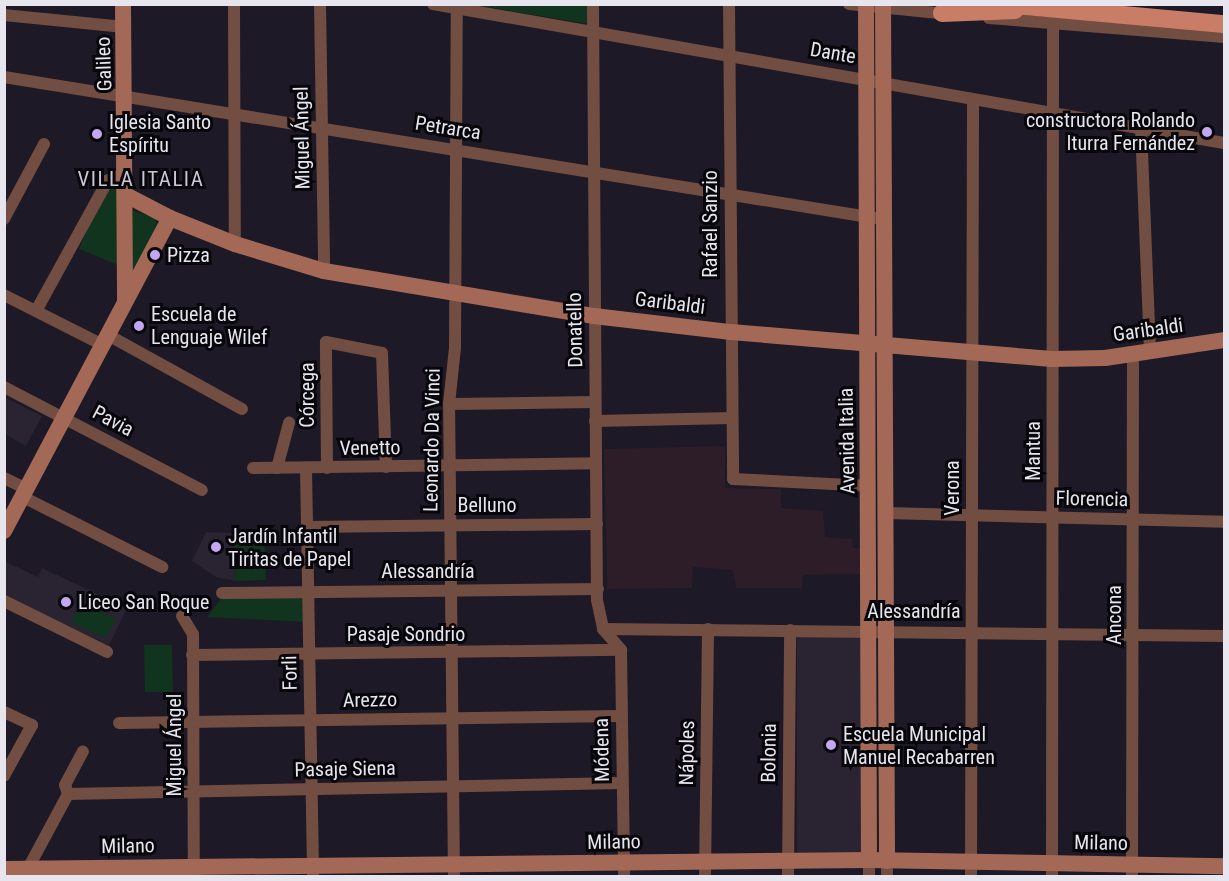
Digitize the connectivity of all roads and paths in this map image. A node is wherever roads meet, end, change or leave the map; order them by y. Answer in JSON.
{"nodes":[{"id":1,"x":123,"y":4,"type":"edge"},
{"id":2,"x":234,"y":4,"type":"edge"},
{"id":3,"x":320,"y":4,"type":"edge"},
{"id":4,"x":433,"y":4,"type":"edge"},
{"id":5,"x":593,"y":4,"type":"edge"},
{"id":6,"x":729,"y":4,"type":"edge"},
{"id":7,"x":1003,"y":4,"type":"edge"},
{"id":8,"x":457,"y":6,"type":"edge"},
{"id":9,"x":869,"y":6,"type":"edge"},
{"id":10,"x":942,"y":13,"type":"joint"},
{"id":11,"x":4,"y":15,"type":"edge"},
{"id":12,"x":1053,"y":17,"type":"junction"},
{"id":13,"x":1144,"y":18,"type":"junction"},
{"id":14,"x":1224,"y":24,"type":"edge"},
{"id":15,"x":124,"y":27,"type":"junction"},
{"id":16,"x":593,"y":30,"type":"junction"},
{"id":17,"x":1224,"y":36,"type":"edge"},
{"id":18,"x":728,"y":54,"type":"junction"},
{"id":19,"x":4,"y":77,"type":"edge"},
{"id":20,"x":876,"y":80,"type":"junction"},
{"id":21,"x":126,"y":97,"type":"junction"},
{"id":22,"x":973,"y":100,"type":"junction"},
{"id":23,"x":1053,"y":111,"type":"junction"},
{"id":24,"x":234,"y":113,"type":"junction"},
{"id":25,"x":321,"y":127,"type":"junction"},
{"id":26,"x":1141,"y":127,"type":"junction"},
{"id":27,"x":1224,"y":143,"type":"edge"},
{"id":28,"x":44,"y":144,"type":"dead end"},
{"id":29,"x":456,"y":148,"type":"junction"},
{"id":30,"x":592,"y":172,"type":"junction"},
{"id":31,"x":126,"y":173,"type":"junction"},
{"id":32,"x":730,"y":192,"type":"junction"},
{"id":33,"x":126,"y":195,"type":"junction"},
{"id":34,"x":867,"y":217,"type":"junction"},
{"id":35,"x":170,"y":218,"type":"junction"},
{"id":36,"x":4,"y":219,"type":"edge"},
{"id":37,"x":885,"y":219,"type":"junction"},
{"id":38,"x":236,"y":244,"type":"junction"},
{"id":39,"x":324,"y":272,"type":"junction"},
{"id":40,"x":456,"y":294,"type":"junction"},
{"id":41,"x":4,"y":295,"type":"edge"},
{"id":42,"x":125,"y":303,"type":"junction"},
{"id":43,"x":36,"y":311,"type":"junction"},
{"id":44,"x":594,"y":316,"type":"junction"},
{"id":45,"x":731,"y":332,"type":"junction"},
{"id":46,"x":106,"y":340,"type":"junction"},
{"id":47,"x":1224,"y":340,"type":"edge"},
{"id":48,"x":867,"y":344,"type":"junction"},
{"id":49,"x":886,"y":346,"type":"junction"},
{"id":50,"x":972,"y":352,"type":"junction"},
{"id":51,"x":1141,"y":352,"type":"junction"},
{"id":52,"x":1052,"y":359,"type":"junction"},
{"id":53,"x":4,"y":387,"type":"edge"},
{"id":54,"x":595,"y":402,"type":"junction"},
{"id":55,"x":449,"y":404,"type":"junction"},
{"id":56,"x":242,"y":408,"type":"dead end"},
{"id":57,"x":65,"y":417,"type":"junction"},
{"id":58,"x":732,"y":418,"type":"junction"},
{"id":59,"x":596,"y":421,"type":"junction"},
{"id":60,"x":289,"y":423,"type":"dead end"},
{"id":61,"x":596,"y":463,"type":"junction"},
{"id":62,"x":450,"y":465,"type":"junction"},
{"id":63,"x":386,"y":467,"type":"junction"},
{"id":64,"x":253,"y":468,"type":"dead end"},
{"id":65,"x":277,"y":468,"type":"junction"},
{"id":66,"x":306,"y":468,"type":"junction"},
{"id":67,"x":327,"y":468,"type":"junction"},
{"id":68,"x":4,"y":478,"type":"edge"},
{"id":69,"x":869,"y":486,"type":"junction"},
{"id":70,"x":201,"y":490,"type":"dead end"},
{"id":71,"x":25,"y":493,"type":"junction"},
{"id":72,"x":887,"y":513,"type":"junction"},
{"id":73,"x":972,"y":515,"type":"junction"},
{"id":74,"x":1052,"y":517,"type":"junction"},
{"id":75,"x":1133,"y":519,"type":"junction"},
{"id":76,"x":1224,"y":522,"type":"edge"},
{"id":77,"x":597,"y":524,"type":"junction"},
{"id":78,"x":450,"y":525,"type":"junction"},
{"id":79,"x":306,"y":527,"type":"junction"},
{"id":80,"x":4,"y":531,"type":"edge"},
{"id":81,"x":162,"y":567,"type":"dead end"},
{"id":82,"x":598,"y":589,"type":"junction"},
{"id":83,"x":308,"y":591,"type":"junction"},
{"id":84,"x":451,"y":591,"type":"junction"},
{"id":85,"x":222,"y":592,"type":"dead end"},
{"id":86,"x":4,"y":601,"type":"edge"},
{"id":87,"x":182,"y":616,"type":"dead end"},
{"id":88,"x":603,"y":629,"type":"junction"},
{"id":89,"x":708,"y":629,"type":"junction"},
{"id":90,"x":790,"y":630,"type":"junction"},
{"id":91,"x":878,"y":631,"type":"junction"},
{"id":92,"x":972,"y":631,"type":"junction"},
{"id":93,"x":1052,"y":632,"type":"junction"},
{"id":94,"x":1133,"y":633,"type":"junction"},
{"id":95,"x":1224,"y":636,"type":"edge"},
{"id":96,"x":621,"y":650,"type":"junction"},
{"id":97,"x":107,"y":652,"type":"dead end"},
{"id":98,"x":310,"y":654,"type":"junction"},
{"id":99,"x":452,"y":654,"type":"junction"},
{"id":100,"x":192,"y":655,"type":"junction"},
{"id":101,"x":4,"y":712,"type":"edge"},
{"id":102,"x":621,"y":716,"type":"junction"},
{"id":103,"x":452,"y":718,"type":"junction"},
{"id":104,"x":310,"y":720,"type":"junction"},
{"id":105,"x":193,"y":722,"type":"junction"},
{"id":106,"x":119,"y":723,"type":"dead end"},
{"id":107,"x":83,"y":751,"type":"dead end"},
{"id":108,"x":4,"y":776,"type":"edge"},
{"id":109,"x":622,"y":783,"type":"junction"},
{"id":110,"x":453,"y":787,"type":"junction"},
{"id":111,"x":312,"y":789,"type":"junction"},
{"id":112,"x":194,"y":792,"type":"junction"},
{"id":113,"x":69,"y":794,"type":"junction"},
{"id":114,"x":1224,"y":866,"type":"edge"},
{"id":115,"x":869,"y":868,"type":"edge"},
{"id":116,"x":887,"y":868,"type":"edge"},
{"id":117,"x":4,"y":869,"type":"edge"},
{"id":118,"x":705,"y":869,"type":"edge"},
{"id":119,"x":788,"y":869,"type":"edge"},
{"id":120,"x":971,"y":869,"type":"edge"},
{"id":121,"x":454,"y":870,"type":"edge"},
{"id":122,"x":623,"y":870,"type":"edge"},
{"id":123,"x":1052,"y":870,"type":"edge"},
{"id":124,"x":313,"y":871,"type":"edge"},
{"id":125,"x":1132,"y":871,"type":"edge"},
{"id":126,"x":26,"y":872,"type":"edge"},
{"id":127,"x":194,"y":872,"type":"edge"}],
"edges":[{"from":1,"to":15,"type":"street","name":"Galileo"},
{"from":2,"to":24,"type":"street"},
{"from":3,"to":25,"type":"street","name":"Miguel Ángel"},
{"from":4,"to":8,"type":"street","name":"Dante"},
{"from":5,"to":16,"type":"street"},
{"from":6,"to":18,"type":"street","name":"Rafael Sanzio"},
{"from":7,"to":12,"type":"main road"},
{"from":8,"to":16,"type":"street","name":"Dante"},
{"from":8,"to":29,"type":"street","name":"Leonardo Da Vinci"},
{"from":9,"to":10,"type":"street"},
{"from":9,"to":20,"type":"street","name":"Avenida Italia"},
{"from":10,"to":12,"type":"main road"},
{"from":11,"to":15,"type":"street"},
{"from":12,"to":13,"type":"main road"},
{"from":12,"to":17,"type":"street"},
{"from":12,"to":23,"type":"street","name":"Mantua"},
{"from":13,"to":14,"type":"main road"},
{"from":13,"to":17,"type":"main road"},
{"from":15,"to":21,"type":"street","name":"Galileo"},
{"from":16,"to":18,"type":"street","name":"Dante"},
{"from":16,"to":30,"type":"street","name":"Donatello"},
{"from":18,"to":20,"type":"street","name":"Dante"},
{"from":18,"to":32,"type":"street","name":"Rafael Sanzio"},
{"from":19,"to":21,"type":"street","name":"Petrarca"},
{"from":20,"to":22,"type":"street","name":"Dante"},
{"from":20,"to":34,"type":"street","name":"Avenida Italia"},
{"from":20,"to":37,"type":"street","name":"Avenida Italia"},
{"from":21,"to":24,"type":"street","name":"Petrarca"},
{"from":21,"to":31,"type":"street","name":"Galileo"},
{"from":22,"to":23,"type":"street","name":"Dante"},
{"from":22,"to":50,"type":"street","name":"Verona"},
{"from":23,"to":26,"type":"street","name":"Dante"},
{"from":23,"to":52,"type":"street","name":"Mantua"},
{"from":24,"to":25,"type":"street","name":"Petrarca"},
{"from":24,"to":38,"type":"street"},
{"from":25,"to":29,"type":"street","name":"Petrarca"},
{"from":25,"to":39,"type":"street","name":"Miguel Ángel"},
{"from":26,"to":27,"type":"street","name":"Dante"},
{"from":26,"to":51,"type":"street","name":"Ancona"},
{"from":28,"to":36,"type":"street"},
{"from":29,"to":30,"type":"street","name":"Petrarca"},
{"from":29,"to":40,"type":"street","name":"Leonardo Da Vinci"},
{"from":30,"to":32,"type":"street","name":"Petrarca"},
{"from":30,"to":44,"type":"street","name":"Donatello"},
{"from":31,"to":33,"type":"street","name":"Galileo"},
{"from":31,"to":43,"type":"street"},
{"from":32,"to":34,"type":"street","name":"Petrarca"},
{"from":32,"to":45,"type":"street","name":"Rafael Sanzio"},
{"from":33,"to":35,"type":"street","name":"Garibaldi"},
{"from":33,"to":42,"type":"street","name":"Galileo"},
{"from":34,"to":37,"type":"street","name":"Petrarca"},
{"from":34,"to":48,"type":"street","name":"Avenida Italia"},
{"from":35,"to":38,"type":"street","name":"Garibaldi"},
{"from":35,"to":42,"type":"street","name":"Galileo"},
{"from":37,"to":49,"type":"street","name":"Avenida Italia"},
{"from":38,"to":39,"type":"street","name":"Garibaldi"},
{"from":39,"to":40,"type":"street","name":"Garibaldi"},
{"from":40,"to":44,"type":"street","name":"Garibaldi"},
{"from":40,"to":55,"type":"street","name":"Leonardo Da Vinci"},
{"from":41,"to":43,"type":"street"},
{"from":42,"to":46,"type":"street","name":"Galileo"},
{"from":43,"to":46,"type":"street"},
{"from":44,"to":45,"type":"street","name":"Garibaldi"},
{"from":44,"to":54,"type":"street","name":"Donatello"},
{"from":45,"to":48,"type":"street","name":"Garibaldi"},
{"from":45,"to":58,"type":"street","name":"Rafael Sanzio"},
{"from":46,"to":56,"type":"street"},
{"from":46,"to":57,"type":"street","name":"Galileo"},
{"from":47,"to":51,"type":"street","name":"Garibaldi"},
{"from":48,"to":49,"type":"street","name":"Garibaldi"},
{"from":48,"to":69,"type":"street","name":"Avenida Italia"},
{"from":49,"to":50,"type":"street","name":"Garibaldi"},
{"from":49,"to":72,"type":"street","name":"Avenida Italia"},
{"from":50,"to":52,"type":"street","name":"Garibaldi"},
{"from":50,"to":73,"type":"street","name":"Verona"},
{"from":51,"to":52,"type":"street","name":"Garibaldi"},
{"from":51,"to":75,"type":"street","name":"Ancona"},
{"from":52,"to":74,"type":"street","name":"Mantua"},
{"from":53,"to":57,"type":"street","name":"Pavia"},
{"from":54,"to":55,"type":"street"},
{"from":54,"to":59,"type":"street","name":"Donatello"},
{"from":55,"to":62,"type":"street","name":"Leonardo Da Vinci"},
{"from":57,"to":70,"type":"street","name":"Pavia"},
{"from":57,"to":71,"type":"street","name":"Galileo"},
{"from":58,"to":59,"type":"street"},
{"from":58,"to":69,"type":"street","name":"Rafael Sanzio"},
{"from":59,"to":61,"type":"street","name":"Donatello"},
{"from":60,"to":65,"type":"street"},
{"from":61,"to":62,"type":"street","name":"Venetto"},
{"from":61,"to":77,"type":"street","name":"Donatello"},
{"from":62,"to":63,"type":"street","name":"Venetto"},
{"from":62,"to":78,"type":"street","name":"Leonardo Da Vinci"},
{"from":63,"to":67,"type":"street","name":"Venetto"},
{"from":63,"to":67,"type":"street","name":"Córcega"},
{"from":64,"to":65,"type":"street","name":"Venetto"},
{"from":65,"to":66,"type":"street","name":"Venetto"},
{"from":66,"to":67,"type":"street","name":"Venetto"},
{"from":66,"to":79,"type":"street","name":"Forli"},
{"from":68,"to":71,"type":"street"},
{"from":69,"to":91,"type":"street","name":"Avenida Italia"},
{"from":71,"to":80,"type":"street","name":"Galileo"},
{"from":71,"to":81,"type":"street"},
{"from":72,"to":73,"type":"street","name":"Florencia"},
{"from":72,"to":91,"type":"street","name":"Avenida Italia"},
{"from":73,"to":74,"type":"street","name":"Florencia"},
{"from":73,"to":92,"type":"street","name":"Verona"},
{"from":74,"to":75,"type":"street","name":"Florencia"},
{"from":74,"to":93,"type":"street","name":"Mantua"},
{"from":75,"to":76,"type":"street","name":"Florencia"},
{"from":75,"to":94,"type":"street","name":"Ancona"},
{"from":77,"to":78,"type":"street","name":"Belluno"},
{"from":77,"to":82,"type":"street","name":"Donatello"},
{"from":78,"to":79,"type":"street","name":"Belluno"},
{"from":78,"to":84,"type":"street","name":"Leonardo Da Vinci"},
{"from":79,"to":83,"type":"street","name":"Forli"},
{"from":82,"to":84,"type":"street","name":"Alessandría"},
{"from":82,"to":88,"type":"street","name":"Donatello"},
{"from":83,"to":84,"type":"street","name":"Alessandría"},
{"from":83,"to":85,"type":"street","name":"Alessandría"},
{"from":83,"to":98,"type":"street","name":"Forli"},
{"from":84,"to":99,"type":"street","name":"Leonardo Da Vinci"},
{"from":86,"to":97,"type":"street"},
{"from":87,"to":100,"type":"street","name":"Miguel Ángel"},
{"from":88,"to":89,"type":"street","name":"Alessandría"},
{"from":88,"to":96,"type":"street"},
{"from":89,"to":90,"type":"street","name":"Alessandría"},
{"from":89,"to":118,"type":"street","name":"Nápoles"},
{"from":90,"to":91,"type":"street","name":"Alessandría"},
{"from":90,"to":119,"type":"street","name":"Bolonia"},
{"from":91,"to":92,"type":"street","name":"Alessandría"},
{"from":91,"to":115,"type":"street","name":"Avenida Italia"},
{"from":91,"to":116,"type":"street","name":"Avenida Italia"},
{"from":92,"to":93,"type":"street","name":"Alessandría"},
{"from":92,"to":120,"type":"street","name":"Verona"},
{"from":93,"to":94,"type":"street","name":"Alessandría"},
{"from":93,"to":123,"type":"street","name":"Mantua"},
{"from":94,"to":95,"type":"street","name":"Alessandría"},
{"from":94,"to":125,"type":"street","name":"Ancona"},
{"from":96,"to":99,"type":"street","name":"Pasaje Sondrio"},
{"from":96,"to":102,"type":"street","name":"Módena"},
{"from":98,"to":99,"type":"street","name":"Pasaje Sondrio"},
{"from":98,"to":100,"type":"street","name":"Pasaje Sondrio"},
{"from":98,"to":104,"type":"street","name":"Forli"},
{"from":99,"to":103,"type":"street","name":"Leonardo Da Vinci"},
{"from":100,"to":105,"type":"street","name":"Miguel Ángel"},
{"from":101,"to":108,"type":"street"},
{"from":102,"to":103,"type":"street","name":"Arezzo"},
{"from":102,"to":109,"type":"street","name":"Módena"},
{"from":103,"to":104,"type":"street","name":"Arezzo"},
{"from":103,"to":110,"type":"street","name":"Leonardo Da Vinci"},
{"from":104,"to":105,"type":"street","name":"Arezzo"},
{"from":104,"to":111,"type":"street","name":"Forli"},
{"from":105,"to":106,"type":"street","name":"Arezzo"},
{"from":105,"to":112,"type":"street","name":"Miguel Ángel"},
{"from":107,"to":113,"type":"street"},
{"from":109,"to":110,"type":"street","name":"Pasaje Siena"},
{"from":109,"to":122,"type":"street","name":"Módena"},
{"from":110,"to":111,"type":"street","name":"Pasaje Siena"},
{"from":110,"to":121,"type":"street","name":"Leonardo Da Vinci"},
{"from":111,"to":112,"type":"street","name":"Pasaje Siena"},
{"from":111,"to":124,"type":"street","name":"Forli"},
{"from":112,"to":113,"type":"street","name":"Pasaje Siena"},
{"from":112,"to":127,"type":"street","name":"Miguel Ángel"},
{"from":113,"to":126,"type":"street"},
{"from":114,"to":125,"type":"street","name":"Milano"},
{"from":115,"to":116,"type":"street","name":"Milano"},
{"from":115,"to":119,"type":"street","name":"Milano"},
{"from":116,"to":120,"type":"street","name":"Milano"},
{"from":117,"to":126,"type":"street","name":"Milano"},
{"from":118,"to":119,"type":"street","name":"Milano"},
{"from":118,"to":122,"type":"street","name":"Milano"},
{"from":120,"to":123,"type":"street","name":"Milano"},
{"from":121,"to":122,"type":"street","name":"Milano"},
{"from":121,"to":124,"type":"street","name":"Milano"},
{"from":123,"to":125,"type":"street","name":"Milano"},
{"from":124,"to":127,"type":"street","name":"Milano"},
{"from":126,"to":127,"type":"street","name":"Milano"}]}
